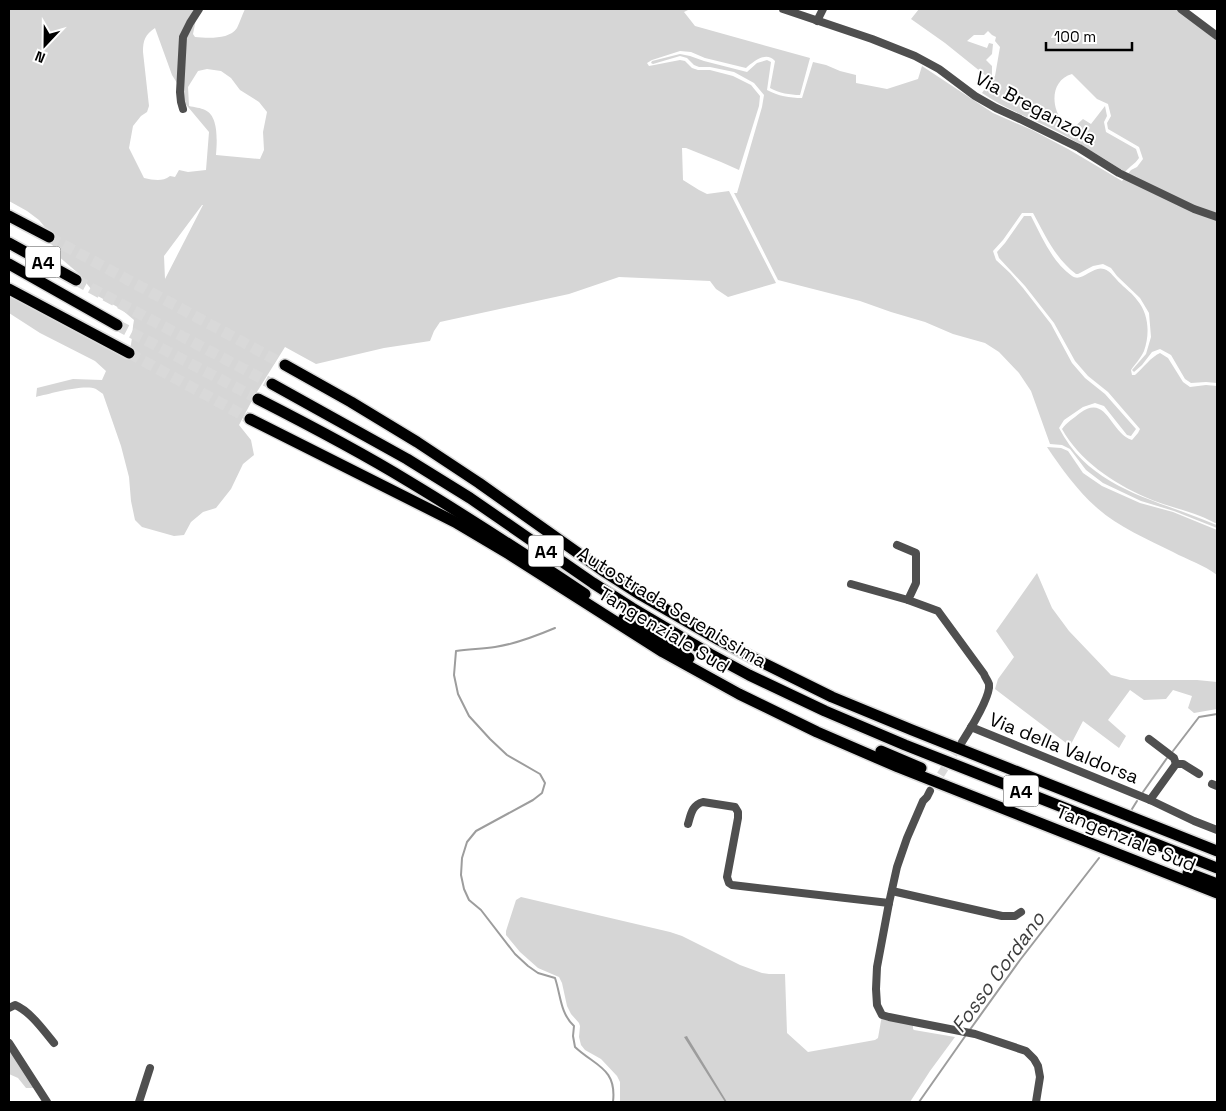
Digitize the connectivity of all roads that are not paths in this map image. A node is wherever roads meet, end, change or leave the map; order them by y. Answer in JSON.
{"nodes":[{"id":1,"x":199,"y":9,"type":"edge"},
{"id":2,"x":783,"y":9,"type":"edge"},
{"id":3,"x":823,"y":9,"type":"edge"},
{"id":4,"x":1181,"y":9,"type":"edge"},
{"id":5,"x":816,"y":20,"type":"junction"},
{"id":6,"x":1217,"y":36,"type":"edge"},
{"id":7,"x":183,"y":109,"type":"dead end"},
{"id":8,"x":9,"y":216,"type":"edge"},
{"id":9,"x":1217,"y":217,"type":"edge"},
{"id":10,"x":49,"y":237,"type":"tunnel mouth"},
{"id":11,"x":9,"y":243,"type":"edge"},
{"id":12,"x":9,"y":264,"type":"edge"},
{"id":13,"x":76,"y":280,"type":"tunnel mouth"},
{"id":14,"x":9,"y":288,"type":"edge"},
{"id":15,"x":118,"y":325,"type":"tunnel mouth"},
{"id":16,"x":129,"y":353,"type":"tunnel mouth"},
{"id":17,"x":285,"y":364,"type":"tunnel mouth"},
{"id":18,"x":272,"y":384,"type":"tunnel mouth"},
{"id":19,"x":258,"y":399,"type":"tunnel mouth"},
{"id":20,"x":250,"y":419,"type":"tunnel mouth"},
{"id":21,"x":897,"y":545,"type":"dead end"},
{"id":22,"x":851,"y":584,"type":"dead end"},
{"id":23,"x":908,"y":600,"type":"junction"},
{"id":24,"x":971,"y":727,"type":"junction"},
{"id":25,"x":1149,"y":739,"type":"dead end"},
{"id":26,"x":962,"y":742,"type":"tunnel mouth"},
{"id":27,"x":1176,"y":764,"type":"junction"},
{"id":28,"x":1199,"y":774,"type":"dead end"},
{"id":29,"x":930,"y":791,"type":"tunnel mouth"},
{"id":30,"x":1150,"y":800,"type":"junction"},
{"id":31,"x":688,"y":824,"type":"dead end"},
{"id":32,"x":1217,"y":830,"type":"edge"},
{"id":33,"x":1217,"y":851,"type":"edge"},
{"id":34,"x":1217,"y":868,"type":"edge"},
{"id":35,"x":1217,"y":884,"type":"edge"},
{"id":36,"x":892,"y":891,"type":"junction"},
{"id":37,"x":1217,"y":893,"type":"edge"},
{"id":38,"x":889,"y":903,"type":"junction"},
{"id":39,"x":1021,"y":912,"type":"dead end"},
{"id":40,"x":9,"y":1008,"type":"edge"},
{"id":41,"x":9,"y":1043,"type":"edge"},
{"id":42,"x":54,"y":1043,"type":"dead end"},
{"id":43,"x":150,"y":1068,"type":"dead end"},
{"id":44,"x":47,"y":1102,"type":"edge"},
{"id":45,"x":139,"y":1102,"type":"edge"},
{"id":46,"x":1036,"y":1102,"type":"edge"}],
"edges":[{"from":1,"to":7,"type":"street"},
{"from":2,"to":5,"type":"street","name":"Via Breganzola"},
{"from":3,"to":5,"type":"street"},
{"from":4,"to":6,"type":"street"},
{"from":5,"to":9,"type":"street","name":"Via Breganzola"},
{"from":8,"to":10,"type":"highway","number":"A4"},
{"from":11,"to":13,"type":"highway","number":"A4"},
{"from":12,"to":15,"type":"highway"},
{"from":14,"to":16,"type":"highway"},
{"from":17,"to":33,"type":"highway","name":"Autostrada Serenissima","number":"A4"},
{"from":18,"to":34,"type":"highway","name":"Autostrada Serenissima","number":"A4"},
{"from":19,"to":35,"type":"highway","name":"Tangenziale Sud"},
{"from":20,"to":37,"type":"highway","name":"Tangenziale Sud"},
{"from":21,"to":23,"type":"street"},
{"from":22,"to":23,"type":"street","name":"Via della Valdorsa"},
{"from":23,"to":24,"type":"street","name":"Via della Valdorsa"},
{"from":24,"to":26,"type":"street"},
{"from":24,"to":30,"type":"street","name":"Via della Valdorsa"},
{"from":25,"to":27,"type":"street"},
{"from":27,"to":28,"type":"street"},
{"from":27,"to":30,"type":"street"},
{"from":29,"to":36,"type":"street"},
{"from":30,"to":32,"type":"street","name":"Via della Valdorsa"},
{"from":31,"to":38,"type":"street"},
{"from":36,"to":38,"type":"street"},
{"from":36,"to":39,"type":"street"},
{"from":38,"to":46,"type":"street"},
{"from":40,"to":42,"type":"street"},
{"from":41,"to":44,"type":"street"},
{"from":43,"to":45,"type":"street"}]}
